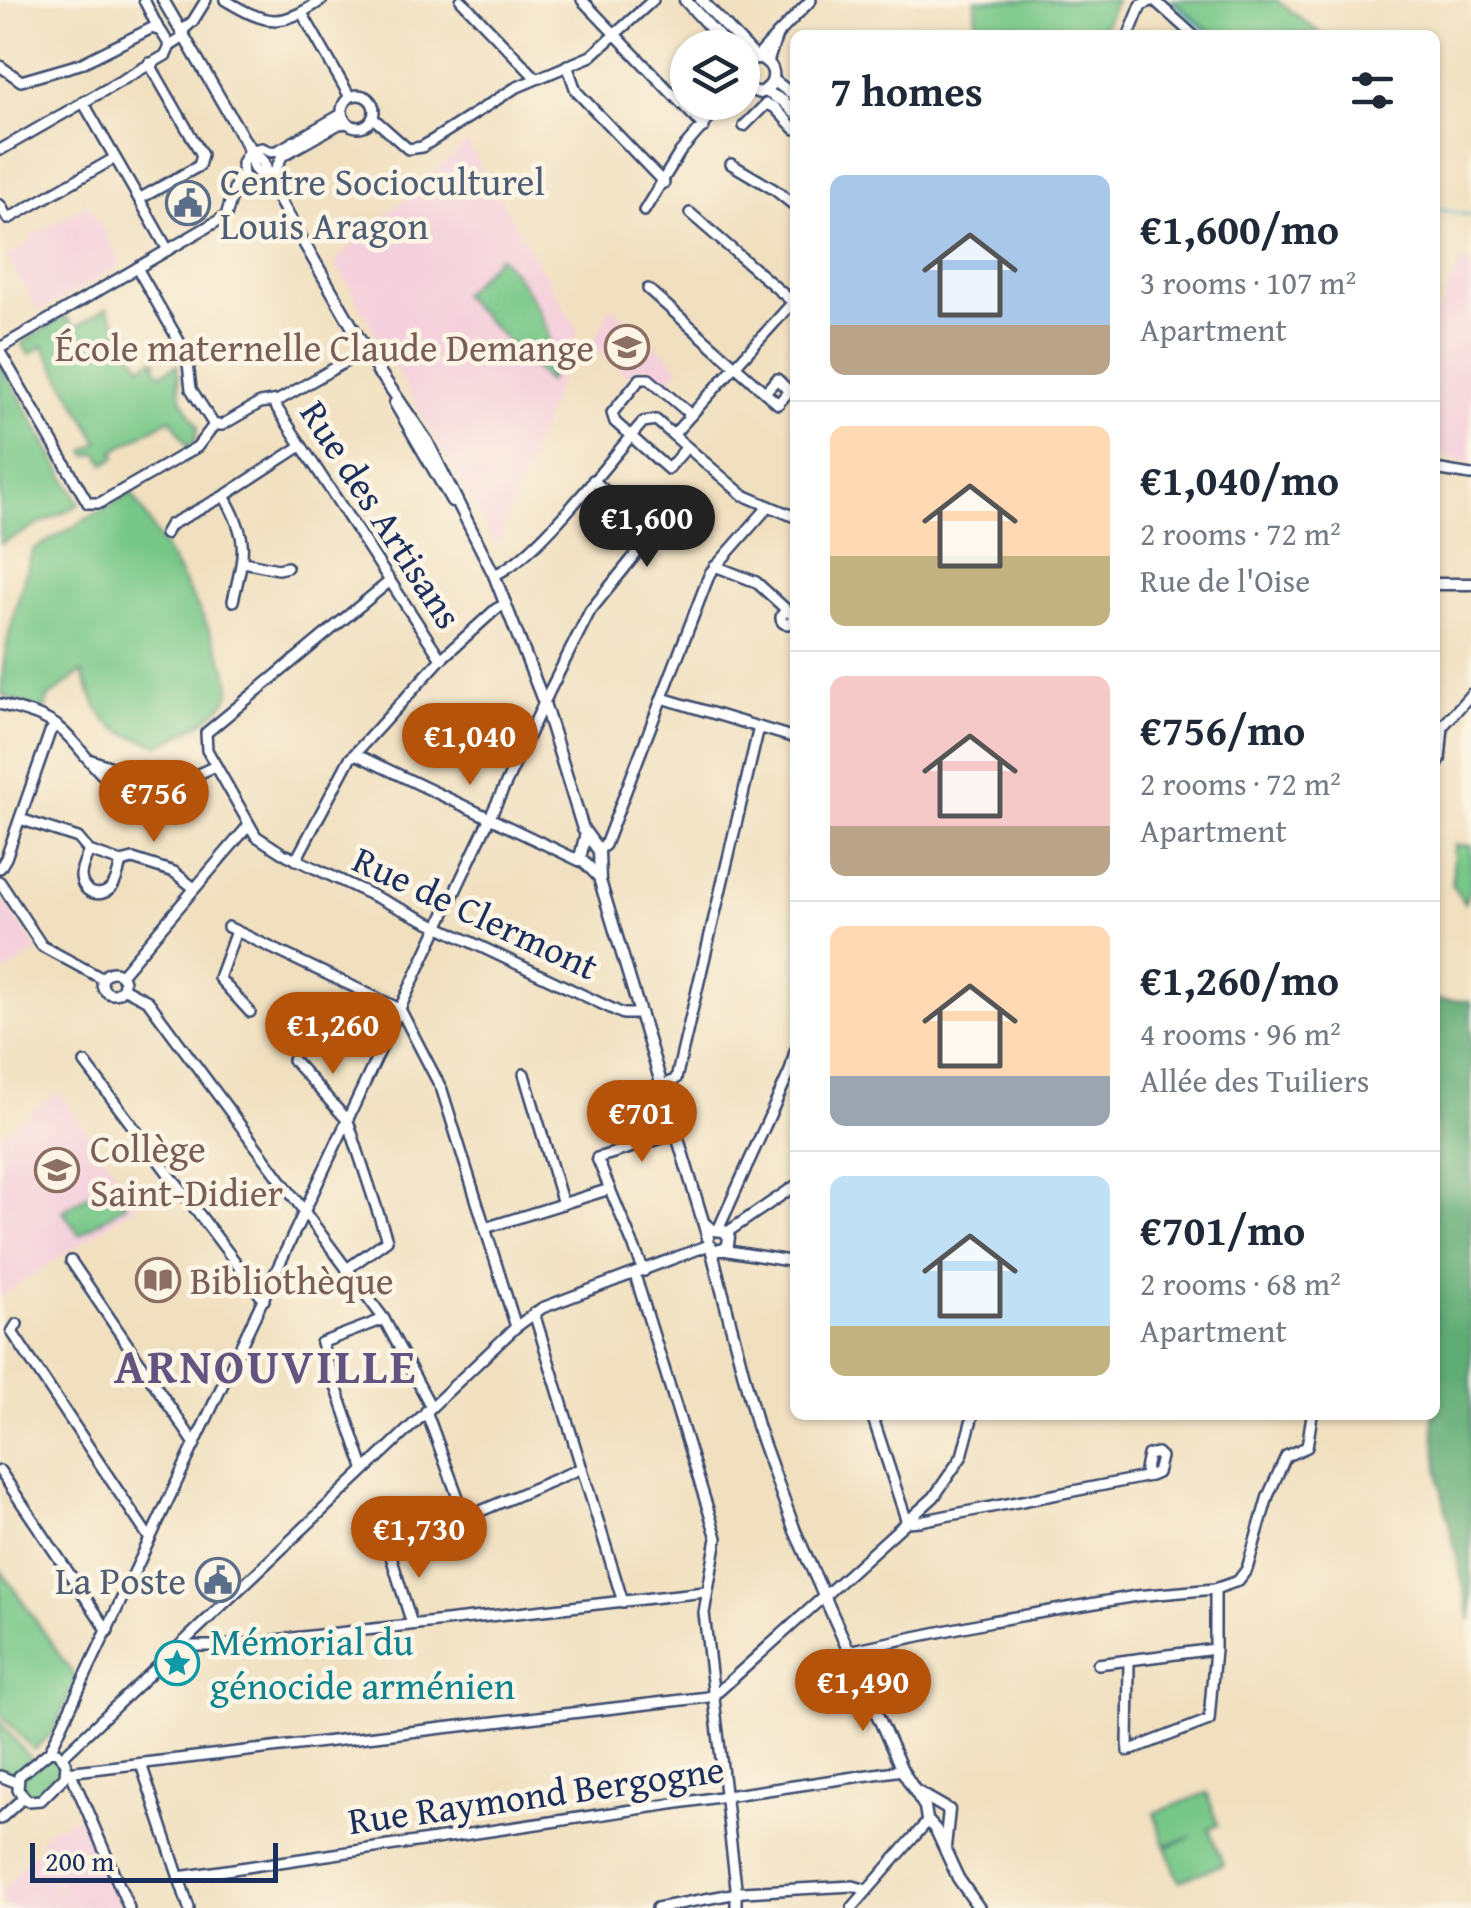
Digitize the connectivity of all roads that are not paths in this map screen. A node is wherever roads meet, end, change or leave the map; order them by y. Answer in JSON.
{"nodes":[{"id":1,"x":144,"y":0,"type":"edge"},
{"id":2,"x":163,"y":0,"type":"edge"},
{"id":3,"x":206,"y":0,"type":"edge"},
{"id":4,"x":226,"y":0,"type":"edge"},
{"id":5,"x":322,"y":0,"type":"edge"},
{"id":6,"x":462,"y":0,"type":"edge"},
{"id":7,"x":582,"y":0,"type":"edge"},
{"id":8,"x":653,"y":0,"type":"edge"},
{"id":9,"x":685,"y":0,"type":"edge"},
{"id":10,"x":701,"y":0,"type":"edge"},
{"id":11,"x":811,"y":0,"type":"edge"},
{"id":12,"x":1148,"y":0,"type":"edge"},
{"id":13,"x":302,"y":14,"type":"junction"},
{"id":14,"x":158,"y":28,"type":"junction"},
{"id":15,"x":712,"y":30,"type":"edge"},
{"id":16,"x":731,"y":30,"type":"edge"},
{"id":17,"x":1131,"y":30,"type":"edge"},
{"id":18,"x":1187,"y":30,"type":"edge"},
{"id":19,"x":183,"y":35,"type":"junction"},
{"id":20,"x":616,"y":36,"type":"junction"},
{"id":21,"x":170,"y":46,"type":"junction"},
{"id":22,"x":760,"y":59,"type":"joint"},
{"id":23,"x":149,"y":63,"type":"junction"},
{"id":24,"x":568,"y":64,"type":"junction"},
{"id":25,"x":0,"y":66,"type":"edge"},
{"id":26,"x":536,"y":78,"type":"junction"},
{"id":27,"x":773,"y":80,"type":"junction"},
{"id":28,"x":765,"y":91,"type":"junction"},
{"id":29,"x":760,"y":92,"type":"edge"},
{"id":30,"x":790,"y":92,"type":"edge"},
{"id":31,"x":350,"y":97,"type":"junction"},
{"id":32,"x":83,"y":102,"type":"junction"},
{"id":33,"x":790,"y":108,"type":"edge"},
{"id":34,"x":373,"y":118,"type":"junction"},
{"id":35,"x":345,"y":119,"type":"junction"},
{"id":36,"x":709,"y":120,"type":"edge"},
{"id":37,"x":790,"y":124,"type":"edge"},
{"id":38,"x":704,"y":126,"type":"junction"},
{"id":39,"x":744,"y":126,"type":"dead end"},
{"id":40,"x":247,"y":145,"type":"junction"},
{"id":41,"x":0,"y":150,"type":"edge"},
{"id":42,"x":274,"y":157,"type":"junction"},
{"id":43,"x":116,"y":158,"type":"junction"},
{"id":44,"x":730,"y":164,"type":"dead end"},
{"id":45,"x":244,"y":176,"type":"junction"},
{"id":46,"x":664,"y":183,"type":"junction"},
{"id":47,"x":270,"y":184,"type":"junction"},
{"id":48,"x":139,"y":199,"type":"junction"},
{"id":49,"x":790,"y":202,"type":"edge"},
{"id":50,"x":0,"y":206,"type":"edge"},
{"id":51,"x":644,"y":211,"type":"dead end"},
{"id":52,"x":690,"y":213,"type":"dead end"},
{"id":53,"x":168,"y":250,"type":"junction"},
{"id":54,"x":137,"y":268,"type":"junction"},
{"id":55,"x":648,"y":288,"type":"dead end"},
{"id":56,"x":790,"y":299,"type":"edge"},
{"id":57,"x":790,"y":306,"type":"edge"},
{"id":58,"x":0,"y":350,"type":"edge"},
{"id":59,"x":366,"y":350,"type":"junction"},
{"id":60,"x":736,"y":366,"type":"junction"},
{"id":61,"x":766,"y":392,"type":"dead end"},
{"id":62,"x":273,"y":402,"type":"junction"},
{"id":63,"x":692,"y":415,"type":"junction"},
{"id":64,"x":214,"y":425,"type":"junction"},
{"id":65,"x":673,"y":435,"type":"junction"},
{"id":66,"x":631,"y":436,"type":"junction"},
{"id":67,"x":301,"y":446,"type":"junction"},
{"id":68,"x":687,"y":447,"type":"junction"},
{"id":69,"x":1440,"y":470,"type":"edge"},
{"id":70,"x":1471,"y":475,"type":"edge"},
{"id":71,"x":594,"y":480,"type":"junction"},
{"id":72,"x":224,"y":496,"type":"junction"},
{"id":73,"x":768,"y":506,"type":"junction"},
{"id":74,"x":790,"y":515,"type":"edge"},
{"id":75,"x":165,"y":534,"type":"dead end"},
{"id":76,"x":242,"y":562,"type":"junction"},
{"id":77,"x":288,"y":566,"type":"dead end"},
{"id":78,"x":715,"y":566,"type":"junction"},
{"id":79,"x":494,"y":575,"type":"junction"},
{"id":80,"x":390,"y":582,"type":"junction"},
{"id":81,"x":1440,"y":584,"type":"edge"},
{"id":82,"x":1471,"y":584,"type":"edge"},
{"id":83,"x":233,"y":601,"type":"dead end"},
{"id":84,"x":506,"y":604,"type":"junction"},
{"id":85,"x":789,"y":612,"type":"dead end"},
{"id":86,"x":441,"y":659,"type":"junction"},
{"id":87,"x":1471,"y":694,"type":"edge"},
{"id":88,"x":662,"y":698,"type":"junction"},
{"id":89,"x":544,"y":703,"type":"junction"},
{"id":90,"x":0,"y":704,"type":"edge"},
{"id":91,"x":56,"y":725,"type":"junction"},
{"id":92,"x":759,"y":726,"type":"junction"},
{"id":93,"x":790,"y":736,"type":"edge"},
{"id":94,"x":355,"y":754,"type":"junction"},
{"id":95,"x":88,"y":758,"type":"junction"},
{"id":96,"x":1440,"y":760,"type":"edge"},
{"id":97,"x":216,"y":766,"type":"junction"},
{"id":98,"x":170,"y":786,"type":"junction"},
{"id":99,"x":20,"y":818,"type":"junction"},
{"id":100,"x":489,"y":819,"type":"junction"},
{"id":101,"x":250,"y":824,"type":"junction"},
{"id":102,"x":89,"y":851,"type":"junction"},
{"id":103,"x":587,"y":855,"type":"junction"},
{"id":104,"x":288,"y":856,"type":"junction"},
{"id":105,"x":121,"y":862,"type":"junction"},
{"id":106,"x":0,"y":868,"type":"edge"},
{"id":107,"x":0,"y":882,"type":"edge"},
{"id":108,"x":194,"y":888,"type":"junction"},
{"id":109,"x":440,"y":927,"type":"junction"},
{"id":110,"x":121,"y":975,"type":"junction"},
{"id":111,"x":103,"y":980,"type":"junction"},
{"id":112,"x":123,"y":988,"type":"junction"},
{"id":113,"x":400,"y":1009,"type":"junction"},
{"id":114,"x":250,"y":1012,"type":"dead end"},
{"id":115,"x":642,"y":1014,"type":"junction"},
{"id":116,"x":293,"y":1060,"type":"dead end"},
{"id":117,"x":85,"y":1063,"type":"dead end"},
{"id":118,"x":790,"y":1067,"type":"edge"},
{"id":119,"x":524,"y":1074,"type":"dead end"},
{"id":120,"x":662,"y":1086,"type":"junction"},
{"id":121,"x":348,"y":1121,"type":"junction"},
{"id":122,"x":676,"y":1134,"type":"junction"},
{"id":123,"x":610,"y":1189,"type":"junction"},
{"id":124,"x":790,"y":1189,"type":"edge"},
{"id":125,"x":563,"y":1204,"type":"junction"},
{"id":126,"x":305,"y":1212,"type":"junction"},
{"id":127,"x":485,"y":1228,"type":"junction"},
{"id":128,"x":717,"y":1238,"type":"junction"},
{"id":129,"x":790,"y":1260,"type":"edge"},
{"id":130,"x":71,"y":1261,"type":"dead end"},
{"id":131,"x":347,"y":1270,"type":"junction"},
{"id":132,"x":639,"y":1273,"type":"junction"},
{"id":133,"x":264,"y":1300,"type":"junction"},
{"id":134,"x":534,"y":1313,"type":"junction"},
{"id":135,"x":384,"y":1319,"type":"junction"},
{"id":136,"x":17,"y":1324,"type":"dead end"},
{"id":137,"x":516,"y":1327,"type":"junction"},
{"id":138,"x":429,"y":1409,"type":"junction"},
{"id":139,"x":874,"y":1420,"type":"edge"},
{"id":140,"x":972,"y":1420,"type":"edge"},
{"id":141,"x":1311,"y":1420,"type":"edge"},
{"id":142,"x":195,"y":1444,"type":"junction"},
{"id":143,"x":364,"y":1468,"type":"junction"},
{"id":144,"x":582,"y":1468,"type":"junction"},
{"id":145,"x":0,"y":1471,"type":"edge"},
{"id":146,"x":1150,"y":1476,"type":"dead end"},
{"id":147,"x":458,"y":1500,"type":"dead end"},
{"id":148,"x":907,"y":1522,"type":"junction"},
{"id":149,"x":150,"y":1539,"type":"junction"},
{"id":150,"x":1215,"y":1589,"type":"junction"},
{"id":151,"x":705,"y":1592,"type":"junction"},
{"id":152,"x":824,"y":1598,"type":"junction"},
{"id":153,"x":623,"y":1602,"type":"junction"},
{"id":154,"x":412,"y":1624,"type":"junction"},
{"id":155,"x":108,"y":1631,"type":"junction"},
{"id":156,"x":184,"y":1642,"type":"junction"},
{"id":157,"x":1215,"y":1649,"type":"junction"},
{"id":158,"x":847,"y":1652,"type":"junction"},
{"id":159,"x":1128,"y":1660,"type":"junction"},
{"id":160,"x":1098,"y":1664,"type":"dead end"},
{"id":161,"x":714,"y":1694,"type":"junction"},
{"id":162,"x":50,"y":1751,"type":"junction"},
{"id":163,"x":62,"y":1757,"type":"junction"},
{"id":164,"x":141,"y":1764,"type":"junction"},
{"id":165,"x":902,"y":1770,"type":"junction"},
{"id":166,"x":69,"y":1771,"type":"junction"},
{"id":167,"x":0,"y":1776,"type":"edge"},
{"id":168,"x":18,"y":1782,"type":"junction"},
{"id":169,"x":911,"y":1787,"type":"junction"},
{"id":170,"x":725,"y":1796,"type":"junction"},
{"id":171,"x":22,"y":1798,"type":"junction"},
{"id":172,"x":936,"y":1803,"type":"junction"},
{"id":173,"x":0,"y":1819,"type":"edge"},
{"id":174,"x":929,"y":1820,"type":"junction"},
{"id":175,"x":946,"y":1824,"type":"junction"},
{"id":176,"x":947,"y":1854,"type":"junction"},
{"id":177,"x":179,"y":1877,"type":"junction"},
{"id":178,"x":867,"y":1890,"type":"junction"},
{"id":179,"x":736,"y":1893,"type":"junction"},
{"id":180,"x":128,"y":1908,"type":"edge"},
{"id":181,"x":189,"y":1908,"type":"edge"},
{"id":182,"x":657,"y":1908,"type":"edge"},
{"id":183,"x":736,"y":1908,"type":"edge"},
{"id":184,"x":852,"y":1908,"type":"edge"},
{"id":185,"x":979,"y":1908,"type":"edge"}],
"edges":[{"from":1,"to":14,"type":"street"},
{"from":2,"to":19,"type":"main road"},
{"from":3,"to":19,"type":"street"},
{"from":4,"to":13,"type":"street"},
{"from":5,"to":13,"type":"street"},
{"from":6,"to":26,"type":"street"},
{"from":7,"to":20,"type":"street"},
{"from":8,"to":20,"type":"street"},
{"from":9,"to":15,"type":"main road"},
{"from":10,"to":16,"type":"main road"},
{"from":11,"to":22,"type":"street"},
{"from":12,"to":17,"type":"street"},
{"from":12,"to":18,"type":"street"},
{"from":13,"to":31,"type":"street"},
{"from":14,"to":21,"type":"street"},
{"from":14,"to":25,"type":"street"},
{"from":19,"to":21,"type":"street"},
{"from":19,"to":40,"type":"main road"},
{"from":20,"to":24,"type":"street"},
{"from":20,"to":38,"type":"street"},
{"from":21,"to":23,"type":"street"},
{"from":22,"to":27,"type":"main road"},
{"from":23,"to":32,"type":"street"},
{"from":23,"to":48,"type":"street"},
{"from":24,"to":26,"type":"street"},
{"from":24,"to":46,"type":"street"},
{"from":26,"to":34,"type":"street"},
{"from":27,"to":28,"type":"main road"},
{"from":27,"to":30,"type":"main road"},
{"from":28,"to":29,"type":"main road"},
{"from":28,"to":33,"type":"main road"},
{"from":31,"to":34,"type":"street"},
{"from":31,"to":35,"type":"street"},
{"from":32,"to":41,"type":"street"},
{"from":32,"to":43,"type":"street"},
{"from":34,"to":35,"type":"street"},
{"from":35,"to":42,"type":"street"},
{"from":36,"to":38,"type":"street"},
{"from":37,"to":39,"type":"street"},
{"from":38,"to":46,"type":"street"},
{"from":40,"to":42,"type":"street"},
{"from":40,"to":45,"type":"street"},
{"from":40,"to":47,"type":"main road"},
{"from":42,"to":47,"type":"street"},
{"from":43,"to":48,"type":"street"},
{"from":43,"to":50,"type":"street"},
{"from":44,"to":49,"type":"street"},
{"from":45,"to":47,"type":"street"},
{"from":45,"to":53,"type":"street"},
{"from":46,"to":51,"type":"street"},
{"from":47,"to":59,"type":"main road"},
{"from":48,"to":53,"type":"street"},
{"from":52,"to":56,"type":"street"},
{"from":53,"to":54,"type":"street"},
{"from":54,"to":58,"type":"street"},
{"from":54,"to":64,"type":"street"},
{"from":55,"to":60,"type":"street"},
{"from":57,"to":60,"type":"street"},
{"from":58,"to":64,"type":"street"},
{"from":59,"to":62,"type":"street"},
{"from":59,"to":79,"type":"main road"},
{"from":60,"to":61,"type":"street"},
{"from":60,"to":63,"type":"street"},
{"from":62,"to":64,"type":"street"},
{"from":62,"to":67,"type":"street","name":"Rue des Artisans"},
{"from":63,"to":65,"type":"street"},
{"from":63,"to":66,"type":"street"},
{"from":65,"to":66,"type":"street"},
{"from":65,"to":68,"type":"street"},
{"from":66,"to":68,"type":"street"},
{"from":66,"to":71,"type":"street"},
{"from":67,"to":72,"type":"street"},
{"from":67,"to":80,"type":"street","name":"Rue des Artisans"},
{"from":68,"to":73,"type":"street"},
{"from":69,"to":70,"type":"street"},
{"from":71,"to":79,"type":"street"},
{"from":71,"to":89,"type":"street"},
{"from":72,"to":75,"type":"street"},
{"from":72,"to":76,"type":"street"},
{"from":73,"to":74,"type":"street"},
{"from":73,"to":78,"type":"street"},
{"from":76,"to":77,"type":"street"},
{"from":76,"to":83,"type":"street"},
{"from":78,"to":85,"type":"street"},
{"from":78,"to":88,"type":"street"},
{"from":79,"to":84,"type":"main road"},
{"from":80,"to":86,"type":"street","name":"Rue des Artisans"},
{"from":80,"to":97,"type":"street","name":"Rue de Clermont"},
{"from":81,"to":82,"type":"main road"},
{"from":84,"to":86,"type":"street"},
{"from":84,"to":89,"type":"main road"},
{"from":86,"to":94,"type":"street"},
{"from":87,"to":96,"type":"street"},
{"from":88,"to":92,"type":"street"},
{"from":88,"to":103,"type":"street"},
{"from":89,"to":100,"type":"street"},
{"from":89,"to":103,"type":"main road"},
{"from":90,"to":91,"type":"street"},
{"from":91,"to":95,"type":"street"},
{"from":91,"to":99,"type":"street"},
{"from":92,"to":93,"type":"street"},
{"from":92,"to":120,"type":"street"},
{"from":94,"to":100,"type":"street"},
{"from":94,"to":104,"type":"street"},
{"from":95,"to":98,"type":"street"},
{"from":95,"to":98,"type":"street"},
{"from":97,"to":98,"type":"street"},
{"from":97,"to":101,"type":"street","name":"Rue de Clermont"},
{"from":99,"to":102,"type":"street"},
{"from":99,"to":106,"type":"street"},
{"from":100,"to":103,"type":"street"},
{"from":100,"to":109,"type":"street"},
{"from":101,"to":104,"type":"street","name":"Rue de Clermont"},
{"from":101,"to":108,"type":"street"},
{"from":102,"to":105,"type":"street"},
{"from":102,"to":105,"type":"street"},
{"from":103,"to":115,"type":"main road"},
{"from":104,"to":109,"type":"street","name":"Rue de Clermont"},
{"from":105,"to":108,"type":"street"},
{"from":107,"to":111,"type":"street"},
{"from":108,"to":110,"type":"street"},
{"from":109,"to":113,"type":"street"},
{"from":109,"to":115,"type":"street","name":"Rue de Clermont"},
{"from":110,"to":111,"type":"street"},
{"from":110,"to":112,"type":"street"},
{"from":111,"to":112,"type":"street"},
{"from":112,"to":126,"type":"street"},
{"from":113,"to":114,"type":"street"},
{"from":113,"to":121,"type":"street"},
{"from":113,"to":127,"type":"street"},
{"from":115,"to":120,"type":"main road"},
{"from":116,"to":121,"type":"street"},
{"from":117,"to":133,"type":"street"},
{"from":118,"to":128,"type":"street"},
{"from":119,"to":125,"type":"street"},
{"from":120,"to":122,"type":"main road"},
{"from":121,"to":126,"type":"street"},
{"from":121,"to":131,"type":"street"},
{"from":122,"to":123,"type":"street"},
{"from":122,"to":128,"type":"main road"},
{"from":123,"to":125,"type":"street"},
{"from":123,"to":132,"type":"street"},
{"from":124,"to":128,"type":"street"},
{"from":125,"to":127,"type":"street"},
{"from":126,"to":131,"type":"street"},
{"from":126,"to":133,"type":"street"},
{"from":127,"to":137,"type":"street"},
{"from":128,"to":129,"type":"street"},
{"from":128,"to":132,"type":"street"},
{"from":128,"to":152,"type":"main road"},
{"from":130,"to":142,"type":"street"},
{"from":131,"to":135,"type":"street"},
{"from":132,"to":134,"type":"street"},
{"from":132,"to":151,"type":"street"},
{"from":133,"to":142,"type":"street"},
{"from":134,"to":137,"type":"street"},
{"from":134,"to":144,"type":"street"},
{"from":135,"to":138,"type":"street"},
{"from":135,"to":143,"type":"street"},
{"from":136,"to":149,"type":"street"},
{"from":137,"to":138,"type":"street"},
{"from":138,"to":143,"type":"street"},
{"from":138,"to":147,"type":"street"},
{"from":139,"to":148,"type":"street"},
{"from":140,"to":148,"type":"street"},
{"from":141,"to":150,"type":"street"},
{"from":142,"to":149,"type":"street"},
{"from":143,"to":156,"type":"street"},
{"from":144,"to":153,"type":"street"},
{"from":144,"to":154,"type":"street"},
{"from":145,"to":155,"type":"street"},
{"from":146,"to":148,"type":"street"},
{"from":148,"to":152,"type":"street"},
{"from":149,"to":155,"type":"street"},
{"from":150,"to":157,"type":"street"},
{"from":150,"to":158,"type":"street"},
{"from":151,"to":153,"type":"street"},
{"from":151,"to":161,"type":"street"},
{"from":152,"to":158,"type":"main road"},
{"from":152,"to":161,"type":"street"},
{"from":153,"to":154,"type":"street"},
{"from":154,"to":156,"type":"street"},
{"from":155,"to":162,"type":"street"},
{"from":156,"to":163,"type":"street"},
{"from":157,"to":159,"type":"street"},
{"from":157,"to":159,"type":"street"},
{"from":158,"to":165,"type":"main road"},
{"from":159,"to":160,"type":"street"},
{"from":161,"to":164,"type":"street"},
{"from":161,"to":170,"type":"street"},
{"from":162,"to":163,"type":"street"},
{"from":162,"to":168,"type":"street"},
{"from":163,"to":166,"type":"street"},
{"from":164,"to":166,"type":"street"},
{"from":164,"to":177,"type":"street"},
{"from":165,"to":169,"type":"main road"},
{"from":165,"to":170,"type":"street","name":"Rue Raymond Bergogne"},
{"from":166,"to":171,"type":"street"},
{"from":166,"to":180,"type":"street"},
{"from":167,"to":168,"type":"street"},
{"from":168,"to":171,"type":"street"},
{"from":169,"to":172,"type":"main road"},
{"from":169,"to":174,"type":"main road"},
{"from":170,"to":177,"type":"street","name":"Rue Raymond Bergogne"},
{"from":170,"to":179,"type":"street"},
{"from":171,"to":173,"type":"street"},
{"from":172,"to":174,"type":"main road"},
{"from":172,"to":175,"type":"main road"},
{"from":174,"to":175,"type":"main road"},
{"from":174,"to":176,"type":"main road"},
{"from":174,"to":178,"type":"street"},
{"from":175,"to":176,"type":"main road"},
{"from":176,"to":185,"type":"main road"},
{"from":177,"to":181,"type":"street"},
{"from":178,"to":179,"type":"street"},
{"from":178,"to":184,"type":"street"},
{"from":179,"to":182,"type":"street"},
{"from":179,"to":183,"type":"street"}]}
